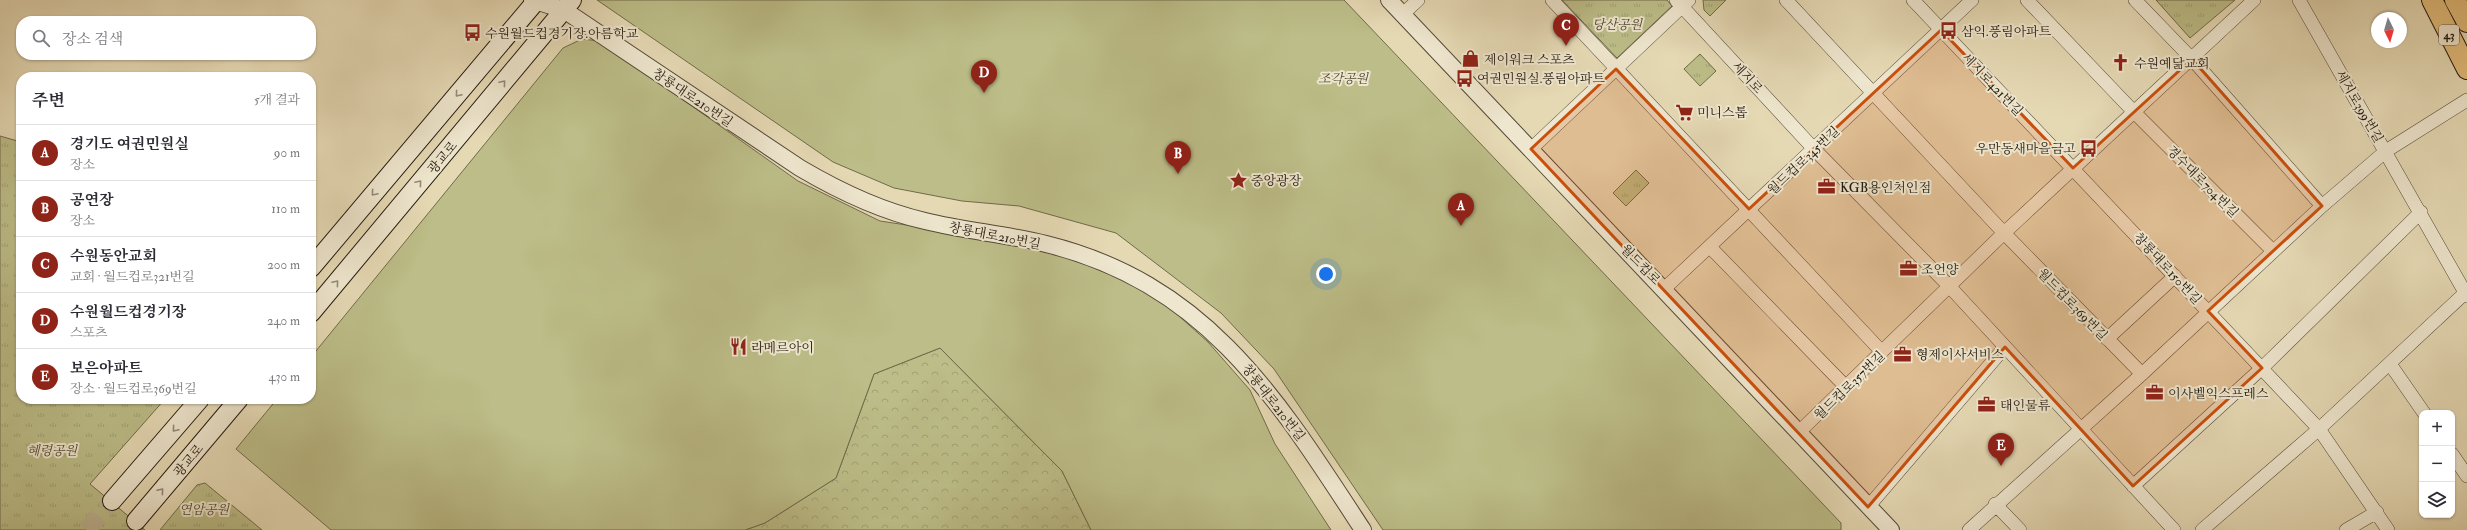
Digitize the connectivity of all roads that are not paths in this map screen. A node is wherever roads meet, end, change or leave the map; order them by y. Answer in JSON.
{"nodes":[{"id":1,"x":1389,"y":0,"type":"edge"},
{"id":2,"x":1418,"y":0,"type":"edge"},
{"id":3,"x":1552,"y":0,"type":"edge"},
{"id":4,"x":1786,"y":0,"type":"edge"},
{"id":5,"x":1913,"y":0,"type":"edge"},
{"id":6,"x":1972,"y":0,"type":"edge"},
{"id":7,"x":2027,"y":0,"type":"edge"},
{"id":8,"x":2136,"y":0,"type":"edge"},
{"id":9,"x":2254,"y":0,"type":"edge"},
{"id":10,"x":2298,"y":0,"type":"edge"},
{"id":11,"x":2432,"y":0,"type":"edge"},
{"id":12,"x":2441,"y":0,"type":"edge"},
{"id":13,"x":2455,"y":0,"type":"edge"},
{"id":14,"x":2464,"y":0,"type":"edge"},
{"id":15,"x":535,"y":1,"type":"edge"},
{"id":16,"x":1683,"y":2,"type":"edge"},
{"id":17,"x":568,"y":5,"type":"edge"},
{"id":18,"x":2467,"y":5,"type":"edge"},
{"id":19,"x":1403,"y":14,"type":"junction"},
{"id":20,"x":2467,"y":22,"type":"edge"},
{"id":21,"x":1941,"y":30,"type":"junction"},
{"id":22,"x":2467,"y":48,"type":"edge"},
{"id":23,"x":2192,"y":59,"type":"junction"},
{"id":24,"x":1616,"y":69,"type":"junction"},
{"id":25,"x":2467,"y":69,"type":"edge"},
{"id":26,"x":1875,"y":92,"type":"junction"},
{"id":27,"x":2467,"y":100,"type":"edge"},
{"id":28,"x":2133,"y":112,"type":"junction"},
{"id":29,"x":1814,"y":148,"type":"junction"},
{"id":30,"x":1531,"y":149,"type":"junction"},
{"id":31,"x":2386,"y":151,"type":"junction"},
{"id":32,"x":2073,"y":168,"type":"junction"},
{"id":33,"x":2322,"y":206,"type":"junction"},
{"id":34,"x":1749,"y":209,"type":"junction"},
{"id":35,"x":2420,"y":212,"type":"junction"},
{"id":36,"x":2004,"y":233,"type":"junction"},
{"id":37,"x":1710,"y":248,"type":"junction"},
{"id":38,"x":2273,"y":251,"type":"junction"},
{"id":39,"x":316,"y":262,"type":"edge"},
{"id":40,"x":2175,"y":276,"type":"junction"},
{"id":41,"x":1950,"y":287,"type":"junction"},
{"id":42,"x":1664,"y":289,"type":"junction"},
{"id":43,"x":2466,"y":295,"type":"edge"},
{"id":44,"x":316,"y":307,"type":"edge"},
{"id":45,"x":2208,"y":311,"type":"junction"},
{"id":46,"x":2108,"y":339,"type":"junction"},
{"id":47,"x":2005,"y":347,"type":"junction"},
{"id":48,"x":1882,"y":352,"type":"junction"},
{"id":49,"x":2390,"y":364,"type":"junction"},
{"id":50,"x":2262,"y":368,"type":"junction"},
{"id":51,"x":2142,"y":374,"type":"junction"},
{"id":52,"x":1846,"y":387,"type":"junction"},
{"id":53,"x":196,"y":404,"type":"edge"},
{"id":54,"x":235,"y":404,"type":"edge"},
{"id":55,"x":2422,"y":410,"type":"edge"},
{"id":56,"x":2081,"y":428,"type":"junction"},
{"id":57,"x":2319,"y":429,"type":"junction"},
{"id":58,"x":1800,"y":432,"type":"junction"},
{"id":59,"x":2455,"y":458,"type":"edge"},
{"id":60,"x":2467,"y":476,"type":"edge"},
{"id":61,"x":2133,"y":486,"type":"junction"},
{"id":62,"x":112,"y":501,"type":"tunnel mouth"},
{"id":63,"x":1995,"y":504,"type":"junction"},
{"id":64,"x":1868,"y":507,"type":"junction"},
{"id":65,"x":2376,"y":512,"type":"junction"},
{"id":66,"x":136,"y":521,"type":"dead end"},
{"id":67,"x":1363,"y":530,"type":"edge"},
{"id":68,"x":1891,"y":530,"type":"edge"},
{"id":69,"x":1969,"y":530,"type":"edge"},
{"id":70,"x":2020,"y":530,"type":"edge"},
{"id":71,"x":2174,"y":530,"type":"edge"},
{"id":72,"x":2202,"y":530,"type":"edge"},
{"id":73,"x":2346,"y":530,"type":"edge"},
{"id":74,"x":2388,"y":530,"type":"edge"}],
"edges":[{"from":1,"to":19,"type":"street","name":"월드컵로"},
{"from":2,"to":19,"type":"street"},
{"from":3,"to":24,"type":"street"},
{"from":4,"to":26,"type":"street"},
{"from":5,"to":21,"type":"street","name":"세지로421번길"},
{"from":6,"to":21,"type":"street","name":"월드컵로345번길"},
{"from":7,"to":28,"type":"street","name":"경수대로704번길"},
{"from":8,"to":23,"type":"street"},
{"from":9,"to":23,"type":"street","name":"월드컵로357번길"},
{"from":10,"to":31,"type":"street","name":"세지로399번길"},
{"from":11,"to":25,"type":"main road","number":"43"},
{"from":12,"to":22,"type":"main road"},
{"from":13,"to":20,"type":"main road"},
{"from":14,"to":18,"type":"main road"},
{"from":15,"to":17,"type":"street","name":"창룡대로210번길"},
{"from":15,"to":39,"type":"main road","one_way":true},
{"from":16,"to":24,"type":"street","name":"세지로"},
{"from":16,"to":29,"type":"street","name":"세지로"},
{"from":44,"to":17,"type":"main road","name":"광교로","one_way":true},
{"from":17,"to":67,"type":"street","name":"창룡대로210번길"},
{"from":19,"to":30,"type":"street","name":"월드컵로"},
{"from":21,"to":26,"type":"street","name":"월드컵로345번길"},
{"from":21,"to":32,"type":"street","name":"세지로421번길"},
{"from":23,"to":28,"type":"street","name":"월드컵로357번길"},
{"from":23,"to":33,"type":"street"},
{"from":24,"to":30,"type":"street","name":"세지로"},
{"from":24,"to":34,"type":"street"},
{"from":26,"to":29,"type":"street","name":"월드컵로345번길"},
{"from":26,"to":36,"type":"street"},
{"from":27,"to":31,"type":"street"},
{"from":28,"to":32,"type":"street","name":"월드컵로357번길"},
{"from":28,"to":38,"type":"street","name":"경수대로704번길"},
{"from":29,"to":34,"type":"street","name":"월드컵로345번길"},
{"from":29,"to":41,"type":"street"},
{"from":30,"to":42,"type":"street","name":"월드컵로"},
{"from":31,"to":33,"type":"street"},
{"from":31,"to":35,"type":"street","name":"세지로399번길"},
{"from":32,"to":36,"type":"street","name":"월드컵로357번길"},
{"from":32,"to":40,"type":"street","name":"창룡대로150번길"},
{"from":33,"to":38,"type":"street"},
{"from":34,"to":37,"type":"street","name":"월드컵로345번길"},
{"from":34,"to":48,"type":"street"},
{"from":35,"to":43,"type":"street","name":"세지로399번길"},
{"from":35,"to":50,"type":"street"},
{"from":36,"to":41,"type":"street","name":"월드컵로357번길"},
{"from":36,"to":46,"type":"street","name":"월드컵로369번길"},
{"from":37,"to":42,"type":"street","name":"월드컵로345번길"},
{"from":37,"to":52,"type":"street"},
{"from":38,"to":45,"type":"street"},
{"from":40,"to":45,"type":"street","name":"창룡대로150번길"},
{"from":40,"to":46,"type":"street"},
{"from":41,"to":47,"type":"street"},
{"from":41,"to":48,"type":"street","name":"월드컵로357번길"},
{"from":42,"to":58,"type":"street","name":"월드컵로"},
{"from":43,"to":49,"type":"street","name":"세지로399번길"},
{"from":45,"to":50,"type":"street","name":"창룡대로150번길"},
{"from":45,"to":51,"type":"street"},
{"from":46,"to":51,"type":"street","name":"월드컵로369번길"},
{"from":47,"to":56,"type":"street"},
{"from":47,"to":64,"type":"street"},
{"from":48,"to":52,"type":"street","name":"월드컵로357번길"},
{"from":49,"to":55,"type":"street"},
{"from":49,"to":57,"type":"street","name":"세지로399번길"},
{"from":50,"to":57,"type":"street","name":"창룡대로150번길"},
{"from":50,"to":61,"type":"street"},
{"from":51,"to":56,"type":"street"},
{"from":52,"to":58,"type":"street","name":"월드컵로357번길"},
{"from":53,"to":62,"type":"main road","one_way":true},
{"from":66,"to":54,"type":"main road","name":"광교로","one_way":true},
{"from":56,"to":61,"type":"street"},
{"from":56,"to":63,"type":"street"},
{"from":57,"to":65,"type":"street","name":"창룡대로150번길"},
{"from":57,"to":72,"type":"street"},
{"from":58,"to":64,"type":"street","name":"월드컵로"},
{"from":59,"to":60,"type":"street"},
{"from":61,"to":71,"type":"street"},
{"from":63,"to":69,"type":"street"},
{"from":63,"to":70,"type":"street"},
{"from":64,"to":68,"type":"street","name":"월드컵로"},
{"from":65,"to":73,"type":"street"},
{"from":65,"to":74,"type":"street","name":"창룡대로150번길"}]}
